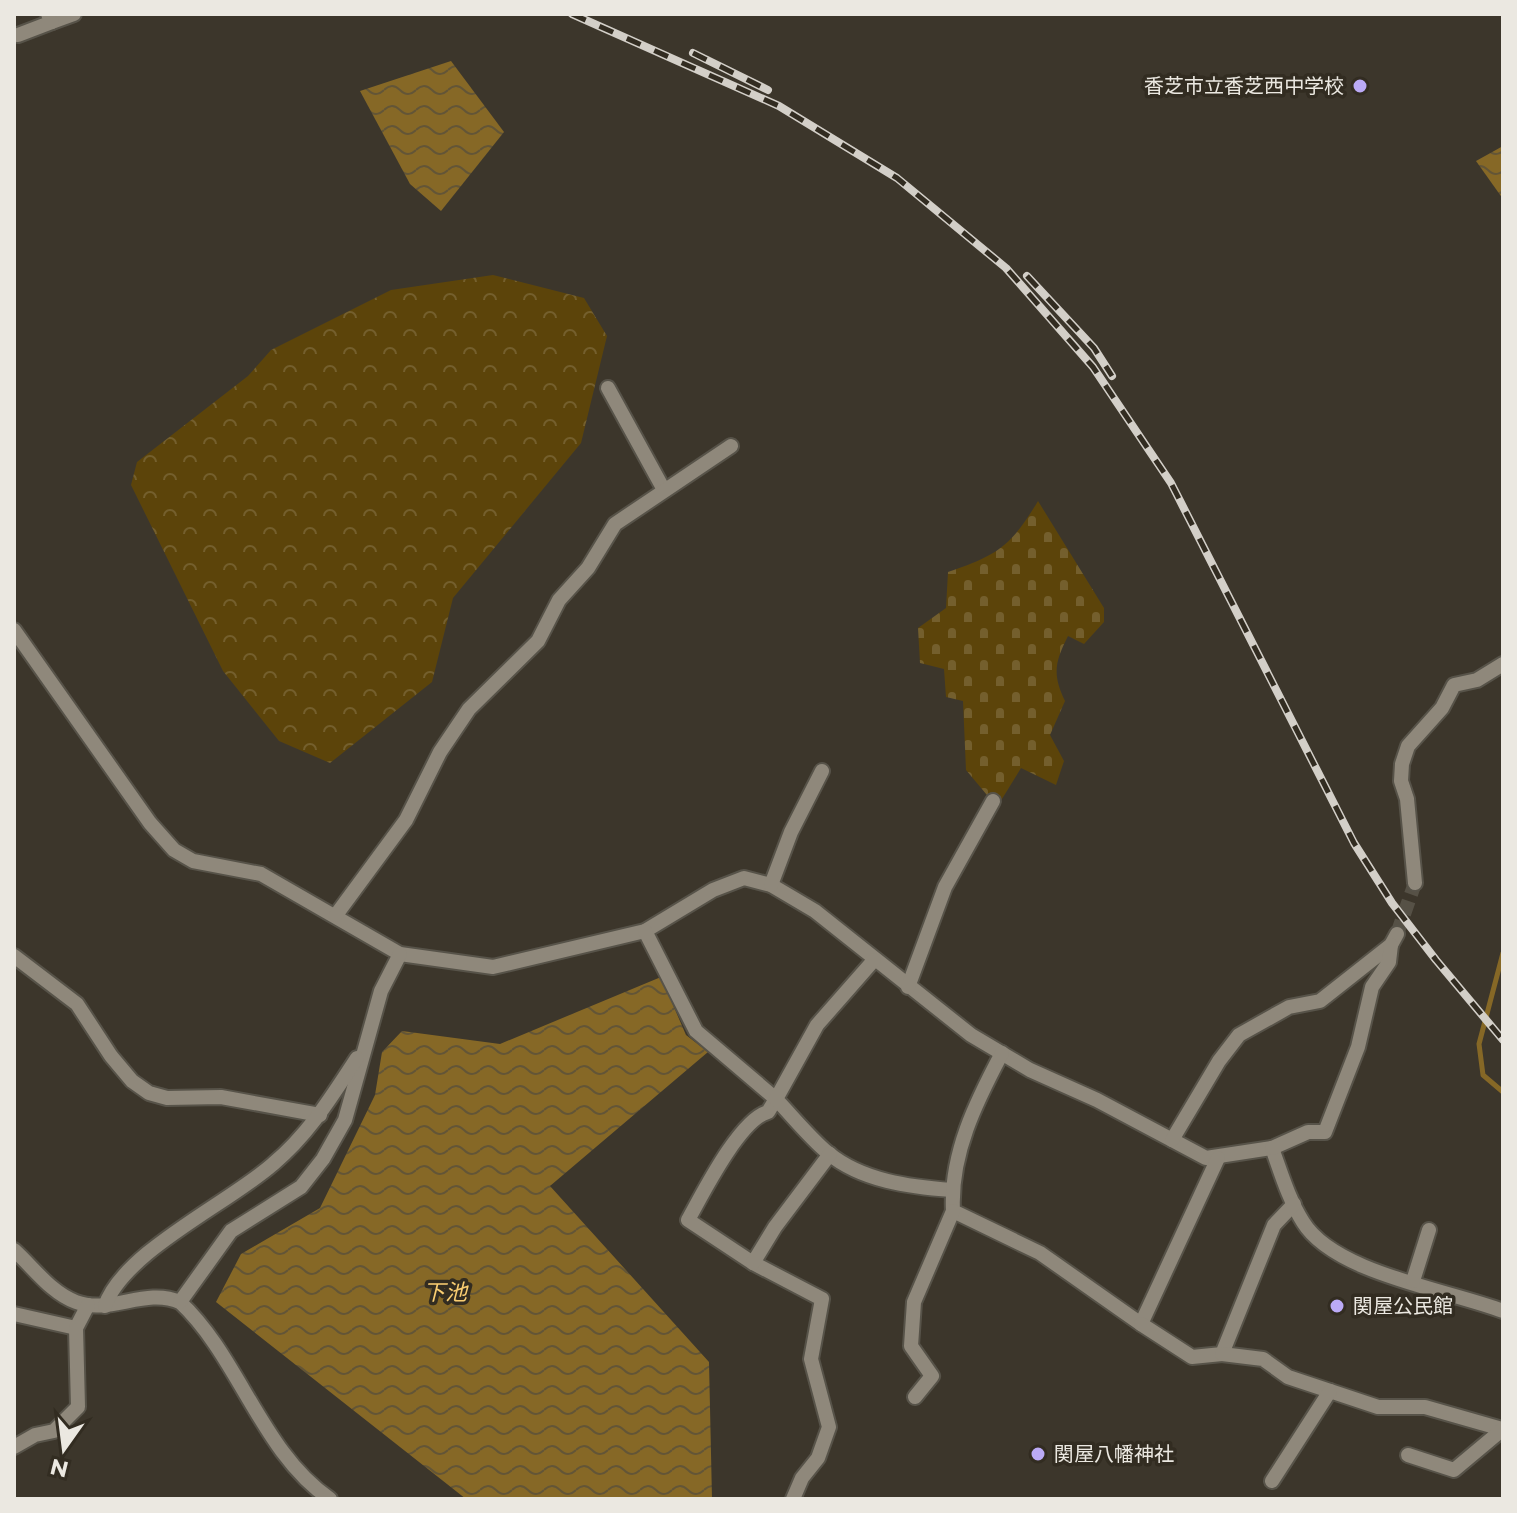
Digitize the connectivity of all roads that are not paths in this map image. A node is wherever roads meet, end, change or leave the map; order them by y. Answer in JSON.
{"nodes":[{"id":1,"x":74,"y":14,"type":"edge"},
{"id":2,"x":50,"y":18,"type":"edge"},
{"id":3,"x":18,"y":35,"type":"dead end"},
{"id":4,"x":608,"y":388,"type":"dead end"},
{"id":5,"x":731,"y":446,"type":"dead end"},
{"id":6,"x":664,"y":490,"type":"junction"},
{"id":7,"x":14,"y":630,"type":"edge"},
{"id":8,"x":1503,"y":664,"type":"edge"},
{"id":9,"x":822,"y":771,"type":"dead end"},
{"id":10,"x":993,"y":801,"type":"dead end"},
{"id":11,"x":1415,"y":883,"type":"tunnel mouth"},
{"id":12,"x":771,"y":885,"type":"junction"},
{"id":13,"x":336,"y":915,"type":"junction"},
{"id":14,"x":645,"y":931,"type":"junction"},
{"id":15,"x":400,"y":954,"type":"junction"},
{"id":16,"x":14,"y":956,"type":"edge"},
{"id":17,"x":874,"y":960,"type":"junction"},
{"id":18,"x":908,"y":987,"type":"junction"},
{"id":19,"x":367,"y":1042,"type":"junction"},
{"id":20,"x":1002,"y":1053,"type":"junction"},
{"id":21,"x":776,"y":1099,"type":"junction"},
{"id":22,"x":320,"y":1115,"type":"junction"},
{"id":23,"x":1172,"y":1140,"type":"junction"},
{"id":24,"x":1272,"y":1148,"type":"junction"},
{"id":25,"x":830,"y":1154,"type":"junction"},
{"id":26,"x":1218,"y":1158,"type":"junction"},
{"id":27,"x":952,"y":1190,"type":"junction"},
{"id":28,"x":1294,"y":1204,"type":"junction"},
{"id":29,"x":953,"y":1211,"type":"junction"},
{"id":30,"x":1429,"y":1230,"type":"dead end"},
{"id":31,"x":14,"y":1250,"type":"edge"},
{"id":32,"x":753,"y":1263,"type":"junction"},
{"id":33,"x":1413,"y":1281,"type":"junction"},
{"id":34,"x":180,"y":1302,"type":"junction"},
{"id":35,"x":88,"y":1305,"type":"junction"},
{"id":36,"x":105,"y":1306,"type":"junction"},
{"id":37,"x":1503,"y":1311,"type":"edge"},
{"id":38,"x":14,"y":1314,"type":"edge"},
{"id":39,"x":1141,"y":1324,"type":"junction"},
{"id":40,"x":76,"y":1328,"type":"junction"},
{"id":41,"x":1222,"y":1354,"type":"junction"},
{"id":42,"x":1330,"y":1391,"type":"junction"},
{"id":43,"x":915,"y":1397,"type":"dead end"},
{"id":44,"x":1503,"y":1429,"type":"edge"},
{"id":45,"x":14,"y":1447,"type":"edge"},
{"id":46,"x":1408,"y":1455,"type":"dead end"},
{"id":47,"x":1272,"y":1481,"type":"dead end"},
{"id":48,"x":330,"y":1499,"type":"edge"},
{"id":49,"x":793,"y":1499,"type":"edge"}],
"edges":[{"from":1,"to":2,"type":"street"},
{"from":2,"to":3,"type":"street"},
{"from":4,"to":6,"type":"street"},
{"from":5,"to":6,"type":"street"},
{"from":6,"to":13,"type":"street"},
{"from":7,"to":13,"type":"street"},
{"from":8,"to":11,"type":"street"},
{"from":9,"to":12,"type":"street"},
{"from":10,"to":18,"type":"street"},
{"from":12,"to":14,"type":"street"},
{"from":12,"to":17,"type":"street"},
{"from":13,"to":15,"type":"street"},
{"from":14,"to":15,"type":"street"},
{"from":14,"to":21,"type":"street"},
{"from":15,"to":19,"type":"street"},
{"from":16,"to":22,"type":"street"},
{"from":17,"to":18,"type":"street"},
{"from":17,"to":21,"type":"street"},
{"from":18,"to":20,"type":"street"},
{"from":19,"to":22,"type":"street"},
{"from":19,"to":34,"type":"street"},
{"from":20,"to":23,"type":"street"},
{"from":20,"to":27,"type":"street"},
{"from":21,"to":25,"type":"street"},
{"from":21,"to":32,"type":"street"},
{"from":22,"to":36,"type":"street"},
{"from":23,"to":24,"type":"street"},
{"from":23,"to":26,"type":"street"},
{"from":24,"to":26,"type":"street"},
{"from":24,"to":28,"type":"street"},
{"from":25,"to":27,"type":"street"},
{"from":25,"to":32,"type":"street"},
{"from":26,"to":39,"type":"street"},
{"from":27,"to":29,"type":"street"},
{"from":28,"to":33,"type":"street"},
{"from":28,"to":41,"type":"street"},
{"from":29,"to":39,"type":"street"},
{"from":29,"to":43,"type":"street"},
{"from":30,"to":33,"type":"street"},
{"from":31,"to":35,"type":"street"},
{"from":32,"to":49,"type":"street"},
{"from":33,"to":37,"type":"street"},
{"from":34,"to":36,"type":"street"},
{"from":34,"to":48,"type":"street"},
{"from":35,"to":36,"type":"street"},
{"from":35,"to":40,"type":"street"},
{"from":38,"to":40,"type":"street"},
{"from":39,"to":41,"type":"street"},
{"from":40,"to":45,"type":"street"},
{"from":41,"to":42,"type":"street"},
{"from":42,"to":44,"type":"street"},
{"from":42,"to":47,"type":"street"},
{"from":44,"to":46,"type":"street"}]}
